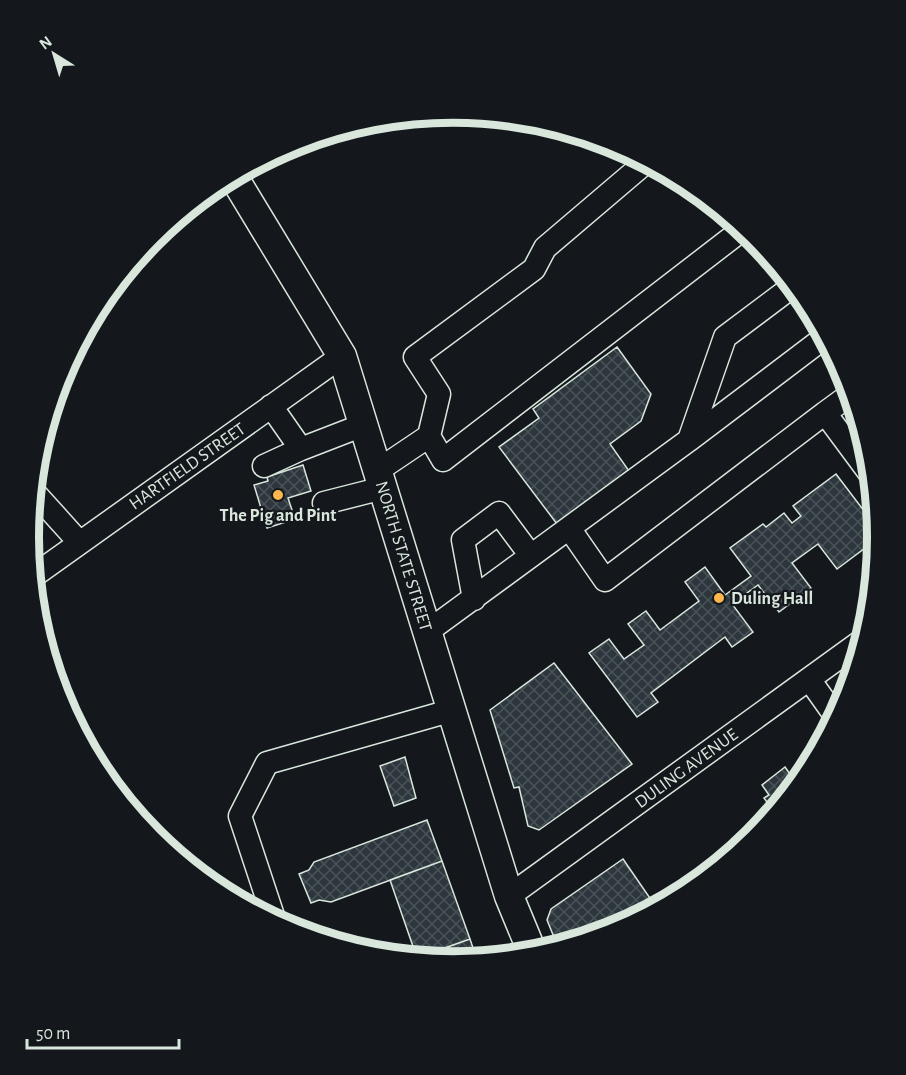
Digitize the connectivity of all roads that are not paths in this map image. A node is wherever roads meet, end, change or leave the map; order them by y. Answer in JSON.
{"nodes":[{"id":1,"x":639,"y":168,"type":"edge"},
{"id":2,"x":238,"y":184,"type":"edge"},
{"id":3,"x":735,"y":235,"type":"edge"},
{"id":4,"x":786,"y":291,"type":"edge"},
{"id":5,"x":818,"y":342,"type":"edge"},
{"id":6,"x":342,"y":356,"type":"junction"},
{"id":7,"x":843,"y":400,"type":"edge"},
{"id":8,"x":271,"y":406,"type":"junction"},
{"id":9,"x":825,"y":414,"type":"junction"},
{"id":10,"x":363,"y":425,"type":"junction"},
{"id":11,"x":429,"y":436,"type":"junction"},
{"id":12,"x":689,"y":440,"type":"junction"},
{"id":13,"x":857,"y":447,"type":"edge"},
{"id":14,"x":301,"y":449,"type":"junction"},
{"id":15,"x":264,"y":466,"type":"dead end"},
{"id":16,"x":380,"y":479,"type":"junction"},
{"id":17,"x":41,"y":500,"type":"edge"},
{"id":18,"x":324,"y":503,"type":"dead end"},
{"id":19,"x":569,"y":528,"type":"junction"},
{"id":20,"x":79,"y":542,"type":"junction"},
{"id":21,"x":531,"y":556,"type":"junction"},
{"id":22,"x":41,"y":571,"type":"edge"},
{"id":23,"x":474,"y":599,"type":"junction"},
{"id":24,"x":427,"y":632,"type":"junction"},
{"id":25,"x":852,"y":648,"type":"edge"},
{"id":26,"x":809,"y":679,"type":"junction"},
{"id":27,"x":830,"y":708,"type":"edge"},
{"id":28,"x":453,"y":710,"type":"junction"},
{"id":29,"x":509,"y":896,"type":"junction"},
{"id":30,"x":271,"y":909,"type":"edge"},
{"id":31,"x":529,"y":945,"type":"edge"}],
"edges":[{"from":1,"to":11,"type":"street"},
{"from":2,"to":6,"type":"main road","name":"NORTH STATE STREET"},
{"from":3,"to":11,"type":"street"},
{"from":4,"to":12,"type":"street"},
{"from":5,"to":12,"type":"street"},
{"from":6,"to":8,"type":"street","name":"HARTFIELD STREET"},
{"from":6,"to":10,"type":"main road","name":"NORTH STATE STREET"},
{"from":7,"to":9,"type":"street"},
{"from":8,"to":14,"type":"street"},
{"from":8,"to":20,"type":"street","name":"HARTFIELD STREET"},
{"from":9,"to":13,"type":"street"},
{"from":9,"to":19,"type":"street"},
{"from":10,"to":14,"type":"street"},
{"from":10,"to":16,"type":"main road","name":"NORTH STATE STREET"},
{"from":11,"to":16,"type":"street"},
{"from":12,"to":19,"type":"street"},
{"from":14,"to":15,"type":"street"},
{"from":16,"to":18,"type":"street"},
{"from":16,"to":24,"type":"main road","name":"NORTH STATE STREET"},
{"from":17,"to":20,"type":"street"},
{"from":19,"to":21,"type":"street"},
{"from":20,"to":22,"type":"street","name":"HARTFIELD STREET"},
{"from":21,"to":23,"type":"street"},
{"from":21,"to":23,"type":"street"},
{"from":23,"to":24,"type":"street"},
{"from":24,"to":28,"type":"main road","name":"NORTH STATE STREET"},
{"from":25,"to":26,"type":"street","name":"DULING AVENUE"},
{"from":26,"to":27,"type":"street"},
{"from":26,"to":29,"type":"street","name":"DULING AVENUE"},
{"from":28,"to":29,"type":"main road","name":"NORTH STATE STREET"},
{"from":28,"to":30,"type":"street"},
{"from":29,"to":31,"type":"main road","name":"NORTH STATE STREET"}]}
